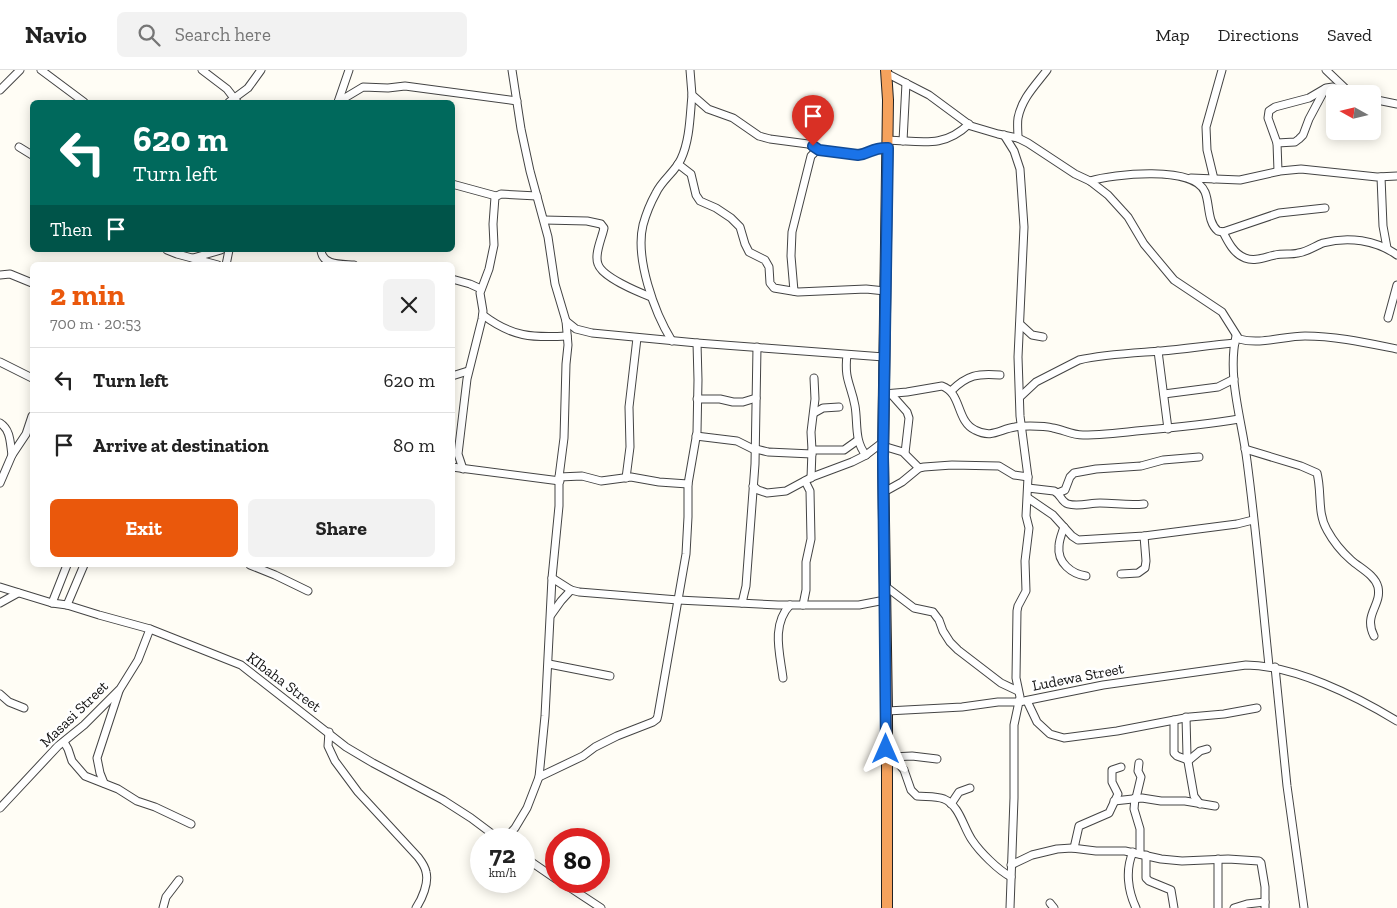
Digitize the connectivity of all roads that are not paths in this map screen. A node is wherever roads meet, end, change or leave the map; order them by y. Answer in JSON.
{"nodes":[{"id":1,"x":20,"y":70,"type":"edge"},
{"id":2,"x":41,"y":70,"type":"edge"},
{"id":3,"x":202,"y":70,"type":"edge"},
{"id":4,"x":261,"y":70,"type":"edge"},
{"id":5,"x":348,"y":70,"type":"edge"},
{"id":6,"x":512,"y":70,"type":"edge"},
{"id":7,"x":690,"y":70,"type":"edge"},
{"id":8,"x":1047,"y":70,"type":"edge"},
{"id":9,"x":1222,"y":70,"type":"edge"},
{"id":10,"x":1326,"y":70,"type":"edge"},
{"id":11,"x":886,"y":72,"type":"edge"},
{"id":12,"x":906,"y":83,"type":"junction"},
{"id":13,"x":1342,"y":85,"type":"edge"},
{"id":14,"x":1325,"y":89,"type":"joint"},
{"id":15,"x":0,"y":90,"type":"edge"},
{"id":16,"x":692,"y":95,"type":"junction"},
{"id":17,"x":81,"y":100,"type":"edge"},
{"id":18,"x":233,"y":100,"type":"edge"},
{"id":19,"x":235,"y":100,"type":"edge"},
{"id":20,"x":339,"y":100,"type":"edge"},
{"id":21,"x":341,"y":100,"type":"edge"},
{"id":22,"x":1381,"y":101,"type":"edge"},
{"id":23,"x":517,"y":102,"type":"junction"},
{"id":24,"x":1397,"y":104,"type":"edge"},
{"id":25,"x":969,"y":124,"type":"junction"},
{"id":26,"x":1004,"y":136,"type":"junction"},
{"id":27,"x":1018,"y":138,"type":"junction"},
{"id":28,"x":903,"y":141,"type":"junction"},
{"id":29,"x":1277,"y":143,"type":"junction"},
{"id":30,"x":888,"y":144,"type":"junction"},
{"id":31,"x":19,"y":147,"type":"dead end"},
{"id":32,"x":819,"y":150,"type":"junction"},
{"id":33,"x":30,"y":154,"type":"edge"},
{"id":34,"x":678,"y":164,"type":"junction"},
{"id":35,"x":1278,"y":172,"type":"junction"},
{"id":36,"x":1397,"y":176,"type":"edge"},
{"id":37,"x":1381,"y":177,"type":"junction"},
{"id":38,"x":1188,"y":178,"type":"junction"},
{"id":39,"x":1214,"y":179,"type":"junction"},
{"id":40,"x":1090,"y":181,"type":"junction"},
{"id":41,"x":455,"y":185,"type":"edge"},
{"id":42,"x":496,"y":196,"type":"junction"},
{"id":43,"x":537,"y":196,"type":"junction"},
{"id":44,"x":1325,"y":208,"type":"dead end"},
{"id":45,"x":544,"y":220,"type":"junction"},
{"id":46,"x":1223,"y":232,"type":"junction"},
{"id":47,"x":1387,"y":248,"type":"junction"},
{"id":48,"x":172,"y":252,"type":"edge"},
{"id":49,"x":214,"y":252,"type":"edge"},
{"id":50,"x":1397,"y":255,"type":"edge"},
{"id":51,"x":193,"y":258,"type":"junction"},
{"id":52,"x":207,"y":262,"type":"edge"},
{"id":53,"x":0,"y":275,"type":"edge"},
{"id":54,"x":455,"y":280,"type":"edge"},
{"id":55,"x":30,"y":282,"type":"edge"},
{"id":56,"x":1397,"y":285,"type":"edge"},
{"id":57,"x":481,"y":289,"type":"junction"},
{"id":58,"x":794,"y":291,"type":"junction"},
{"id":59,"x":885,"y":291,"type":"junction"},
{"id":60,"x":652,"y":297,"type":"junction"},
{"id":61,"x":483,"y":315,"type":"junction"},
{"id":62,"x":1388,"y":318,"type":"dead end"},
{"id":63,"x":566,"y":321,"type":"junction"},
{"id":64,"x":1020,"y":324,"type":"junction"},
{"id":65,"x":568,"y":336,"type":"junction"},
{"id":66,"x":638,"y":338,"type":"junction"},
{"id":67,"x":1043,"y":338,"type":"dead end"},
{"id":68,"x":1236,"y":340,"type":"junction"},
{"id":69,"x":672,"y":341,"type":"junction"},
{"id":70,"x":697,"y":343,"type":"junction"},
{"id":71,"x":757,"y":347,"type":"junction"},
{"id":72,"x":1397,"y":349,"type":"edge"},
{"id":73,"x":1158,"y":351,"type":"junction"},
{"id":74,"x":847,"y":355,"type":"junction"},
{"id":75,"x":884,"y":358,"type":"junction"},
{"id":76,"x":0,"y":362,"type":"edge"},
{"id":77,"x":468,"y":371,"type":"junction"},
{"id":78,"x":455,"y":375,"type":"edge"},
{"id":79,"x":1000,"y":375,"type":"dead end"},
{"id":80,"x":30,"y":377,"type":"edge"},
{"id":81,"x":814,"y":378,"type":"dead end"},
{"id":82,"x":1234,"y":380,"type":"junction"},
{"id":83,"x":951,"y":391,"type":"junction"},
{"id":84,"x":888,"y":394,"type":"junction"},
{"id":85,"x":1164,"y":394,"type":"junction"},
{"id":86,"x":1020,"y":397,"type":"junction"},
{"id":87,"x":756,"y":398,"type":"junction"},
{"id":88,"x":697,"y":400,"type":"junction"},
{"id":89,"x":839,"y":407,"type":"dead end"},
{"id":90,"x":814,"y":413,"type":"junction"},
{"id":91,"x":1239,"y":418,"type":"junction"},
{"id":92,"x":30,"y":422,"type":"edge"},
{"id":93,"x":0,"y":423,"type":"edge"},
{"id":94,"x":1022,"y":427,"type":"junction"},
{"id":95,"x":1168,"y":429,"type":"junction"},
{"id":96,"x":696,"y":436,"type":"junction"},
{"id":97,"x":858,"y":440,"type":"junction"},
{"id":98,"x":883,"y":444,"type":"junction"},
{"id":99,"x":756,"y":449,"type":"junction"},
{"id":100,"x":1245,"y":450,"type":"junction"},
{"id":101,"x":812,"y":452,"type":"junction"},
{"id":102,"x":905,"y":453,"type":"junction"},
{"id":103,"x":12,"y":455,"type":"junction"},
{"id":104,"x":866,"y":455,"type":"junction"},
{"id":105,"x":1199,"y":457,"type":"dead end"},
{"id":106,"x":455,"y":468,"type":"edge"},
{"id":107,"x":919,"y":468,"type":"junction"},
{"id":108,"x":463,"y":469,"type":"junction"},
{"id":109,"x":1028,"y":477,"type":"junction"},
{"id":110,"x":626,"y":478,"type":"junction"},
{"id":111,"x":560,"y":479,"type":"junction"},
{"id":112,"x":808,"y":479,"type":"junction"},
{"id":113,"x":0,"y":483,"type":"edge"},
{"id":114,"x":688,"y":484,"type":"junction"},
{"id":115,"x":753,"y":486,"type":"junction"},
{"id":116,"x":1028,"y":488,"type":"junction"},
{"id":117,"x":884,"y":492,"type":"junction"},
{"id":118,"x":1058,"y":493,"type":"junction"},
{"id":119,"x":1028,"y":498,"type":"junction"},
{"id":120,"x":1144,"y":504,"type":"dead end"},
{"id":121,"x":1253,"y":520,"type":"junction"},
{"id":122,"x":1064,"y":527,"type":"junction"},
{"id":123,"x":1144,"y":536,"type":"junction"},
{"id":124,"x":66,"y":567,"type":"edge"},
{"id":125,"x":83,"y":567,"type":"edge"},
{"id":126,"x":255,"y":567,"type":"edge"},
{"id":127,"x":1121,"y":574,"type":"dead end"},
{"id":128,"x":1086,"y":576,"type":"dead end"},
{"id":129,"x":552,"y":578,"type":"junction"},
{"id":130,"x":885,"y":586,"type":"junction"},
{"id":131,"x":0,"y":587,"type":"edge"},
{"id":132,"x":571,"y":590,"type":"junction"},
{"id":133,"x":308,"y":591,"type":"dead end"},
{"id":134,"x":18,"y":593,"type":"junction"},
{"id":135,"x":678,"y":600,"type":"junction"},
{"id":136,"x":885,"y":600,"type":"junction"},
{"id":137,"x":0,"y":603,"type":"edge"},
{"id":138,"x":52,"y":603,"type":"junction"},
{"id":139,"x":742,"y":603,"type":"junction"},
{"id":140,"x":67,"y":605,"type":"junction"},
{"id":141,"x":790,"y":605,"type":"junction"},
{"id":142,"x":802,"y":605,"type":"junction"},
{"id":143,"x":550,"y":618,"type":"junction"},
{"id":144,"x":150,"y":629,"type":"junction"},
{"id":145,"x":1374,"y":636,"type":"dead end"},
{"id":146,"x":549,"y":664,"type":"junction"},
{"id":147,"x":1272,"y":667,"type":"junction"},
{"id":148,"x":610,"y":676,"type":"dead end"},
{"id":149,"x":783,"y":678,"type":"dead end"},
{"id":150,"x":120,"y":689,"type":"junction"},
{"id":151,"x":1018,"y":691,"type":"junction"},
{"id":152,"x":0,"y":694,"type":"edge"},
{"id":153,"x":1023,"y":702,"type":"junction"},
{"id":154,"x":24,"y":708,"type":"dead end"},
{"id":155,"x":1257,"y":708,"type":"dead end"},
{"id":156,"x":886,"y":711,"type":"junction"},
{"id":157,"x":1186,"y":717,"type":"junction"},
{"id":158,"x":1174,"y":720,"type":"junction"},
{"id":159,"x":1397,"y":721,"type":"edge"},
{"id":160,"x":329,"y":732,"type":"junction"},
{"id":161,"x":1174,"y":738,"type":"junction"},
{"id":162,"x":1186,"y":740,"type":"junction"},
{"id":163,"x":64,"y":742,"type":"junction"},
{"id":164,"x":1207,"y":749,"type":"dead end"},
{"id":165,"x":889,"y":753,"type":"junction"},
{"id":166,"x":937,"y":759,"type":"dead end"},
{"id":167,"x":1188,"y":760,"type":"junction"},
{"id":168,"x":1139,"y":763,"type":"dead end"},
{"id":169,"x":1121,"y":766,"type":"dead end"},
{"id":170,"x":538,"y":777,"type":"junction"},
{"id":171,"x":104,"y":783,"type":"junction"},
{"id":172,"x":970,"y":788,"type":"dead end"},
{"id":173,"x":1136,"y":798,"type":"junction"},
{"id":174,"x":1114,"y":801,"type":"junction"},
{"id":175,"x":951,"y":804,"type":"junction"},
{"id":176,"x":1200,"y":804,"type":"junction"},
{"id":177,"x":1215,"y":806,"type":"dead end"},
{"id":178,"x":0,"y":808,"type":"edge"},
{"id":179,"x":191,"y":824,"type":"dead end"},
{"id":180,"x":484,"y":828,"type":"edge"},
{"id":181,"x":515,"y":828,"type":"edge"},
{"id":182,"x":1074,"y":848,"type":"junction"},
{"id":183,"x":1140,"y":854,"type":"junction"},
{"id":184,"x":1218,"y":859,"type":"junction"},
{"id":185,"x":1012,"y":865,"type":"junction"},
{"id":186,"x":1011,"y":878,"type":"junction"},
{"id":187,"x":179,"y":880,"type":"dead end"},
{"id":188,"x":578,"y":893,"type":"edge"},
{"id":189,"x":1265,"y":905,"type":"edge"},
{"id":190,"x":163,"y":908,"type":"edge"},
{"id":191,"x":416,"y":908,"type":"edge"},
{"id":192,"x":601,"y":908,"type":"edge"},
{"id":193,"x":887,"y":908,"type":"edge"},
{"id":194,"x":1010,"y":908,"type":"edge"},
{"id":195,"x":1136,"y":908,"type":"edge"},
{"id":196,"x":1174,"y":908,"type":"edge"},
{"id":197,"x":1218,"y":908,"type":"edge"},
{"id":198,"x":1234,"y":908,"type":"edge"},
{"id":199,"x":1304,"y":908,"type":"edge"}],
"edges":[{"from":1,"to":15,"type":"street"},
{"from":2,"to":17,"type":"street"},
{"from":3,"to":18,"type":"street"},
{"from":4,"to":19,"type":"street"},
{"from":5,"to":20,"type":"street"},
{"from":6,"to":23,"type":"street"},
{"from":7,"to":16,"type":"street"},
{"from":8,"to":27,"type":"street"},
{"from":9,"to":39,"type":"street"},
{"from":10,"to":13,"type":"street"},
{"from":11,"to":12,"type":"street"},
{"from":11,"to":30,"type":"highway"},
{"from":12,"to":25,"type":"street"},
{"from":12,"to":28,"type":"street"},
{"from":14,"to":29,"type":"street"},
{"from":14,"to":29,"type":"street"},
{"from":16,"to":32,"type":"street"},
{"from":16,"to":34,"type":"street"},
{"from":21,"to":23,"type":"street"},
{"from":22,"to":24,"type":"street"},
{"from":23,"to":43,"type":"street"},
{"from":25,"to":26,"type":"street"},
{"from":25,"to":28,"type":"street"},
{"from":26,"to":27,"type":"street"},
{"from":26,"to":64,"type":"street"},
{"from":27,"to":40,"type":"street"},
{"from":28,"to":30,"type":"street"},
{"from":29,"to":35,"type":"street"},
{"from":30,"to":32,"type":"street"},
{"from":30,"to":59,"type":"highway"},
{"from":31,"to":33,"type":"street"},
{"from":32,"to":58,"type":"street"},
{"from":34,"to":58,"type":"street"},
{"from":34,"to":60,"type":"street"},
{"from":35,"to":37,"type":"street"},
{"from":35,"to":39,"type":"street"},
{"from":36,"to":37,"type":"street"},
{"from":37,"to":47,"type":"street"},
{"from":38,"to":39,"type":"street"},
{"from":38,"to":40,"type":"street"},
{"from":38,"to":46,"type":"street"},
{"from":40,"to":68,"type":"street"},
{"from":41,"to":42,"type":"street"},
{"from":42,"to":43,"type":"street"},
{"from":42,"to":57,"type":"street"},
{"from":43,"to":45,"type":"street"},
{"from":44,"to":46,"type":"street"},
{"from":45,"to":60,"type":"street"},
{"from":45,"to":63,"type":"street"},
{"from":46,"to":47,"type":"street"},
{"from":47,"to":50,"type":"street"},
{"from":48,"to":51,"type":"street"},
{"from":49,"to":51,"type":"street"},
{"from":51,"to":52,"type":"street"},
{"from":53,"to":55,"type":"street"},
{"from":54,"to":57,"type":"street"},
{"from":56,"to":62,"type":"street"},
{"from":57,"to":61,"type":"street"},
{"from":58,"to":59,"type":"street"},
{"from":59,"to":75,"type":"highway"},
{"from":60,"to":69,"type":"street"},
{"from":61,"to":65,"type":"street"},
{"from":61,"to":77,"type":"street"},
{"from":63,"to":65,"type":"street"},
{"from":63,"to":66,"type":"street"},
{"from":64,"to":67,"type":"street"},
{"from":64,"to":86,"type":"street"},
{"from":65,"to":111,"type":"street"},
{"from":66,"to":69,"type":"street"},
{"from":66,"to":110,"type":"street"},
{"from":68,"to":72,"type":"street"},
{"from":68,"to":73,"type":"street"},
{"from":68,"to":82,"type":"street"},
{"from":69,"to":70,"type":"street"},
{"from":70,"to":71,"type":"street"},
{"from":70,"to":88,"type":"street"},
{"from":71,"to":74,"type":"street"},
{"from":71,"to":87,"type":"street"},
{"from":73,"to":85,"type":"street"},
{"from":73,"to":86,"type":"street"},
{"from":74,"to":75,"type":"street"},
{"from":74,"to":97,"type":"street"},
{"from":75,"to":84,"type":"highway"},
{"from":76,"to":80,"type":"street"},
{"from":77,"to":78,"type":"street"},
{"from":77,"to":108,"type":"street"},
{"from":79,"to":83,"type":"street"},
{"from":81,"to":90,"type":"street"},
{"from":82,"to":85,"type":"street"},
{"from":82,"to":91,"type":"street"},
{"from":83,"to":84,"type":"street"},
{"from":83,"to":94,"type":"street"},
{"from":84,"to":98,"type":"highway"},
{"from":84,"to":102,"type":"street"},
{"from":85,"to":95,"type":"street"},
{"from":86,"to":94,"type":"street"},
{"from":87,"to":88,"type":"street"},
{"from":87,"to":99,"type":"street"},
{"from":88,"to":96,"type":"street"},
{"from":89,"to":90,"type":"street"},
{"from":90,"to":101,"type":"street"},
{"from":91,"to":95,"type":"street"},
{"from":91,"to":100,"type":"street"},
{"from":92,"to":103,"type":"street"},
{"from":93,"to":103,"type":"street"},
{"from":94,"to":95,"type":"street"},
{"from":94,"to":109,"type":"street"},
{"from":96,"to":99,"type":"street"},
{"from":96,"to":114,"type":"street"},
{"from":97,"to":101,"type":"street"},
{"from":97,"to":104,"type":"street"},
{"from":98,"to":102,"type":"street"},
{"from":98,"to":104,"type":"street"},
{"from":98,"to":117,"type":"highway"},
{"from":99,"to":101,"type":"street"},
{"from":99,"to":115,"type":"street"},
{"from":100,"to":121,"type":"street"},
{"from":100,"to":145,"type":"street"},
{"from":101,"to":112,"type":"street"},
{"from":102,"to":107,"type":"street"},
{"from":103,"to":113,"type":"street"},
{"from":104,"to":112,"type":"street"},
{"from":105,"to":118,"type":"street"},
{"from":106,"to":108,"type":"street"},
{"from":107,"to":109,"type":"street"},
{"from":107,"to":117,"type":"street"},
{"from":108,"to":111,"type":"street"},
{"from":109,"to":116,"type":"street"},
{"from":110,"to":111,"type":"street"},
{"from":110,"to":114,"type":"street"},
{"from":111,"to":129,"type":"street"},
{"from":112,"to":115,"type":"street"},
{"from":112,"to":142,"type":"street"},
{"from":114,"to":135,"type":"street"},
{"from":115,"to":139,"type":"street"},
{"from":116,"to":118,"type":"street"},
{"from":116,"to":119,"type":"street"},
{"from":117,"to":130,"type":"highway"},
{"from":118,"to":120,"type":"street"},
{"from":119,"to":122,"type":"street"},
{"from":119,"to":151,"type":"street"},
{"from":121,"to":123,"type":"street"},
{"from":121,"to":147,"type":"street"},
{"from":122,"to":123,"type":"street"},
{"from":122,"to":128,"type":"street"},
{"from":123,"to":127,"type":"street"},
{"from":124,"to":138,"type":"street"},
{"from":125,"to":140,"type":"street"},
{"from":126,"to":133,"type":"street"},
{"from":129,"to":132,"type":"street"},
{"from":129,"to":143,"type":"street"},
{"from":130,"to":136,"type":"highway"},
{"from":130,"to":151,"type":"street"},
{"from":131,"to":134,"type":"street","name":"KIbaha Street"},
{"from":132,"to":135,"type":"street"},
{"from":132,"to":143,"type":"street"},
{"from":134,"to":137,"type":"street"},
{"from":134,"to":138,"type":"street","name":"KIbaha Street"},
{"from":135,"to":139,"type":"street"},
{"from":135,"to":170,"type":"street"},
{"from":136,"to":142,"type":"street"},
{"from":136,"to":156,"type":"highway"},
{"from":138,"to":140,"type":"street","name":"KIbaha Street"},
{"from":139,"to":141,"type":"street"},
{"from":140,"to":144,"type":"street","name":"KIbaha Street"},
{"from":141,"to":142,"type":"street"},
{"from":141,"to":149,"type":"street"},
{"from":143,"to":146,"type":"street"},
{"from":144,"to":150,"type":"street","name":"Masasi Street"},
{"from":144,"to":160,"type":"street","name":"KIbaha Street"},
{"from":146,"to":148,"type":"street"},
{"from":146,"to":170,"type":"street"},
{"from":147,"to":153,"type":"street","name":"Ludewa Street"},
{"from":147,"to":159,"type":"street","name":"Ludewa Street"},
{"from":147,"to":199,"type":"street"},
{"from":150,"to":163,"type":"street","name":"Masasi Street"},
{"from":150,"to":171,"type":"street"},
{"from":151,"to":153,"type":"street"},
{"from":152,"to":154,"type":"street"},
{"from":153,"to":156,"type":"street","name":"Ludewa Street"},
{"from":153,"to":158,"type":"street"},
{"from":153,"to":185,"type":"street"},
{"from":155,"to":157,"type":"street"},
{"from":156,"to":165,"type":"highway"},
{"from":157,"to":158,"type":"street"},
{"from":157,"to":162,"type":"street"},
{"from":158,"to":161,"type":"street"},
{"from":160,"to":180,"type":"street","name":"KIbaha Street"},
{"from":160,"to":191,"type":"street"},
{"from":161,"to":162,"type":"street"},
{"from":161,"to":167,"type":"street"},
{"from":162,"to":167,"type":"street"},
{"from":163,"to":171,"type":"street"},
{"from":163,"to":178,"type":"street","name":"Masasi Street"},
{"from":164,"to":167,"type":"street"},
{"from":165,"to":166,"type":"street"},
{"from":165,"to":175,"type":"street"},
{"from":165,"to":193,"type":"highway"},
{"from":167,"to":176,"type":"street"},
{"from":168,"to":173,"type":"street"},
{"from":169,"to":174,"type":"street"},
{"from":170,"to":181,"type":"street"},
{"from":171,"to":179,"type":"street"},
{"from":172,"to":175,"type":"street"},
{"from":173,"to":174,"type":"street"},
{"from":173,"to":176,"type":"street"},
{"from":173,"to":183,"type":"street"},
{"from":174,"to":182,"type":"street"},
{"from":175,"to":186,"type":"street"},
{"from":176,"to":177,"type":"street"},
{"from":182,"to":183,"type":"street"},
{"from":182,"to":185,"type":"street"},
{"from":183,"to":184,"type":"street"},
{"from":183,"to":195,"type":"street"},
{"from":183,"to":196,"type":"street"},
{"from":184,"to":189,"type":"street"},
{"from":184,"to":197,"type":"street"},
{"from":185,"to":186,"type":"street"},
{"from":186,"to":194,"type":"street"},
{"from":187,"to":190,"type":"street"},
{"from":188,"to":192,"type":"street"},
{"from":189,"to":198,"type":"street"}]}
